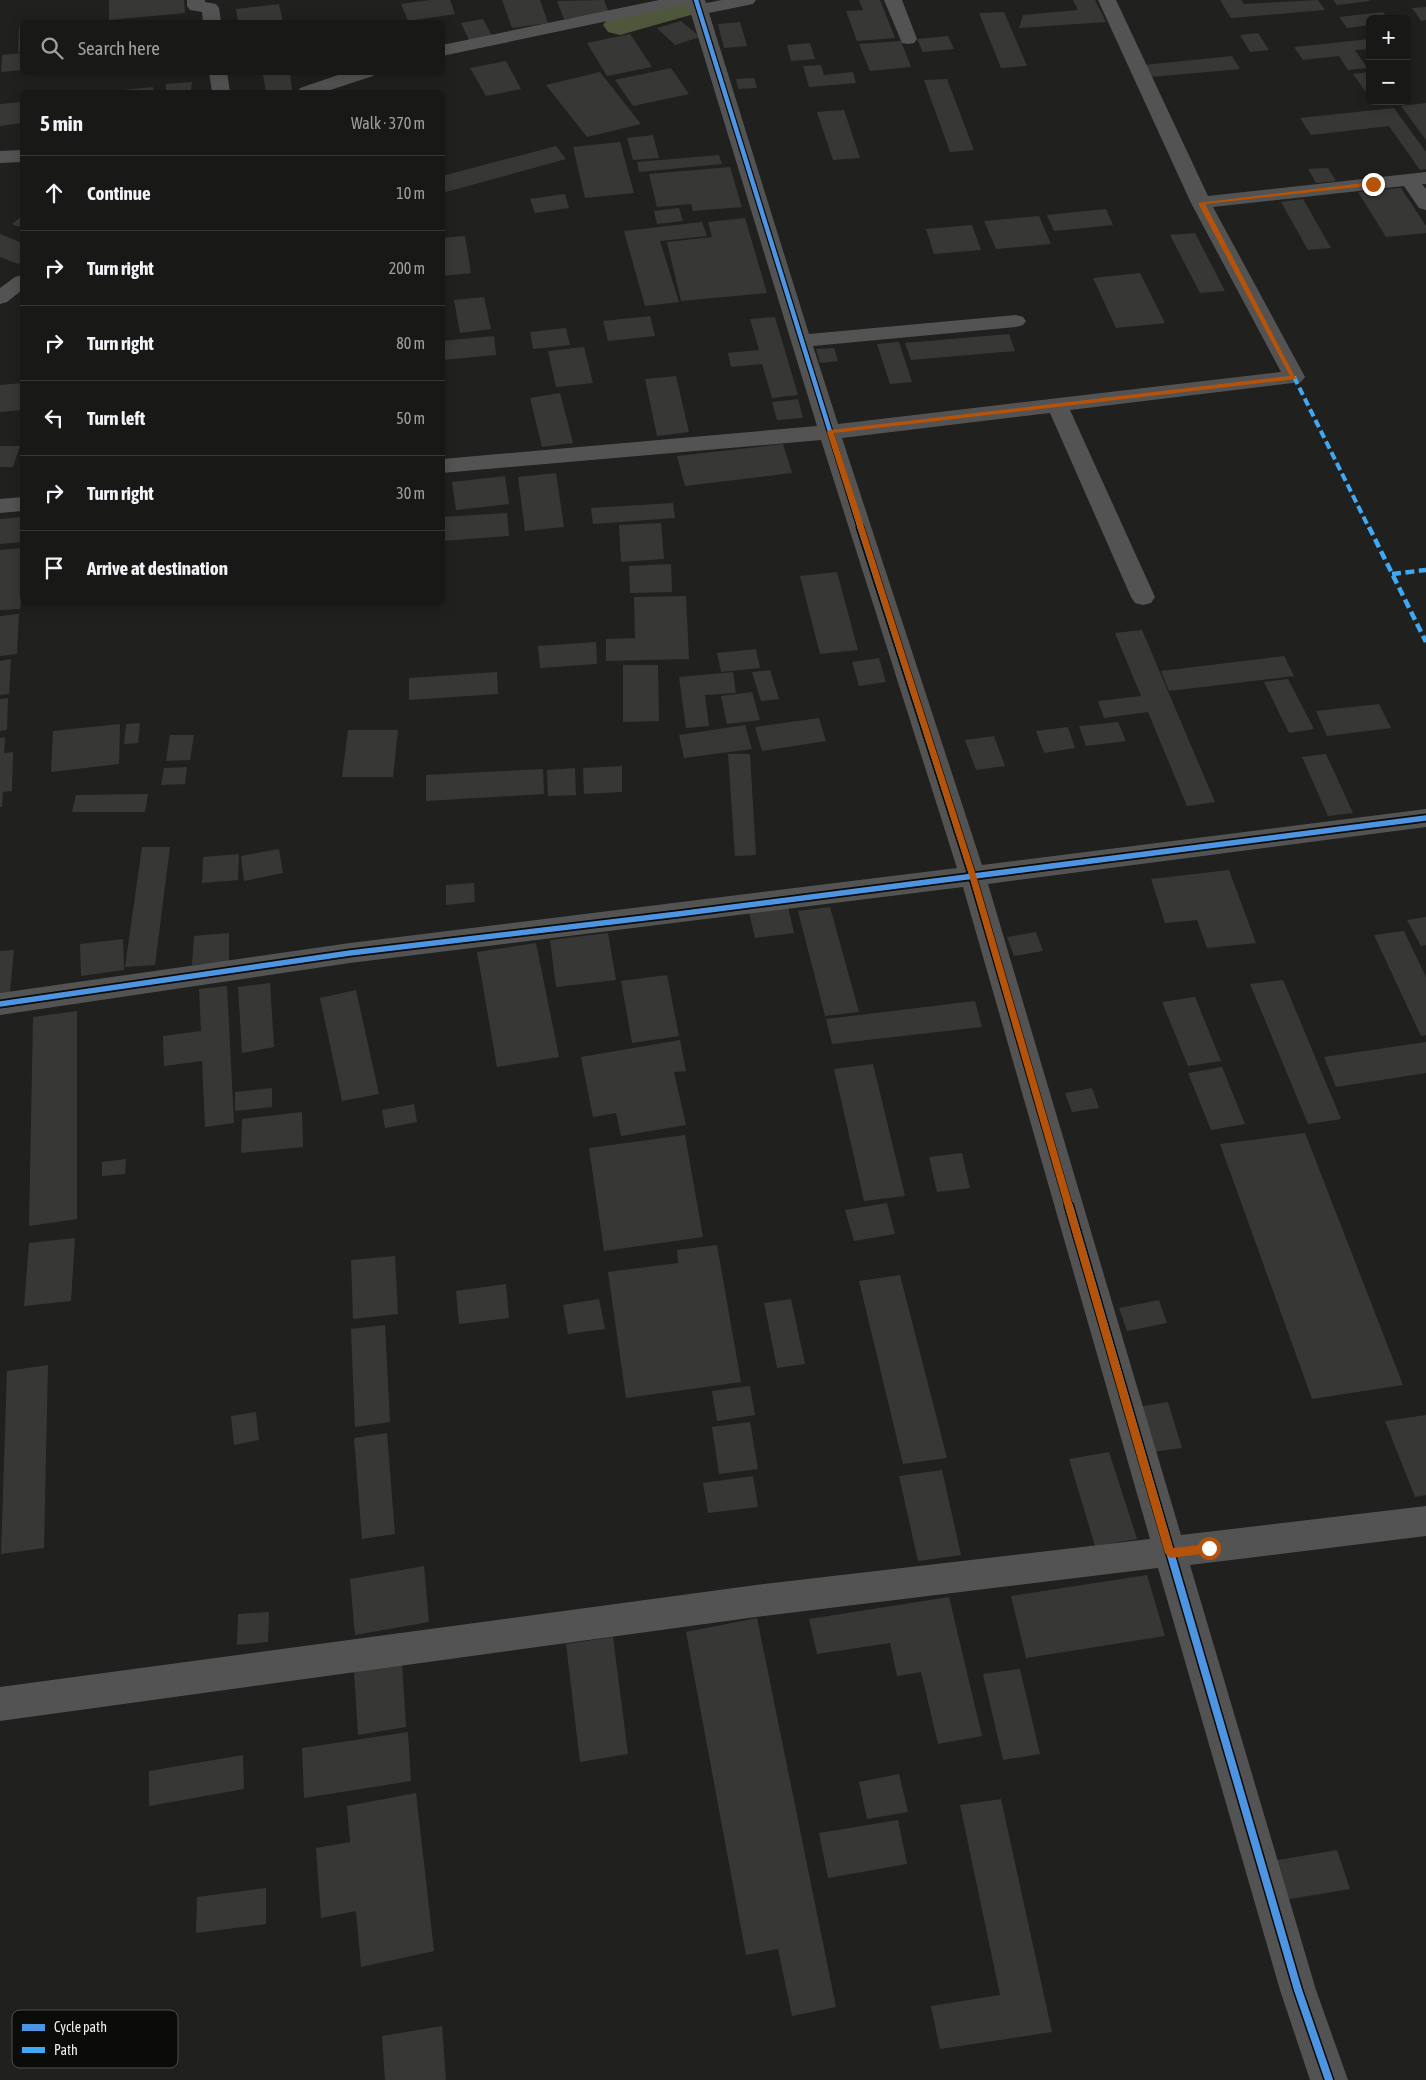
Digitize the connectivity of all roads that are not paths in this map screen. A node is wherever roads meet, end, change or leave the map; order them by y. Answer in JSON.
{"nodes":[{"id":1,"x":196,"y":0,"type":"edge"},
{"id":2,"x":747,"y":0,"type":"edge"},
{"id":3,"x":893,"y":0,"type":"edge"},
{"id":4,"x":1107,"y":0,"type":"edge"},
{"id":5,"x":694,"y":3,"type":"edge"},
{"id":6,"x":212,"y":20,"type":"edge"},
{"id":7,"x":908,"y":39,"type":"dead end"},
{"id":8,"x":445,"y":50,"type":"edge"},
{"id":9,"x":218,"y":75,"type":"edge"},
{"id":10,"x":358,"y":75,"type":"edge"},
{"id":11,"x":221,"y":90,"type":"edge"},
{"id":12,"x":313,"y":90,"type":"edge"},
{"id":13,"x":20,"y":156,"type":"edge"},
{"id":14,"x":0,"y":157,"type":"edge"},
{"id":15,"x":1418,"y":179,"type":"edge"},
{"id":16,"x":1201,"y":203,"type":"junction"},
{"id":17,"x":1426,"y":204,"type":"edge"},
{"id":18,"x":20,"y":283,"type":"edge"},
{"id":19,"x":0,"y":298,"type":"edge"},
{"id":20,"x":1016,"y":320,"type":"dead end"},
{"id":21,"x":802,"y":341,"type":"junction"},
{"id":22,"x":1057,"y":405,"type":"junction"},
{"id":23,"x":830,"y":432,"type":"junction"},
{"id":24,"x":445,"y":466,"type":"edge"},
{"id":25,"x":20,"y":504,"type":"edge"},
{"id":26,"x":0,"y":506,"type":"edge"},
{"id":27,"x":1143,"y":597,"type":"dead end"},
{"id":28,"x":1426,"y":818,"type":"edge"},
{"id":29,"x":972,"y":875,"type":"junction"},
{"id":30,"x":0,"y":1004,"type":"edge"},
{"id":31,"x":1426,"y":1521,"type":"edge"},
{"id":32,"x":1170,"y":1553,"type":"junction"},
{"id":33,"x":0,"y":1704,"type":"edge"},
{"id":34,"x":1329,"y":2080,"type":"edge"}],
"edges":[{"from":1,"to":6,"type":"street"},
{"from":2,"to":5,"type":"street"},
{"from":3,"to":7,"type":"street"},
{"from":4,"to":16,"type":"street"},
{"from":5,"to":8,"type":"street"},
{"from":5,"to":21,"type":"street"},
{"from":9,"to":11,"type":"street"},
{"from":10,"to":12,"type":"street"},
{"from":13,"to":14,"type":"street"},
{"from":15,"to":16,"type":"street"},
{"from":15,"to":17,"type":"street"},
{"from":16,"to":22,"type":"street"},
{"from":18,"to":19,"type":"street"},
{"from":20,"to":21,"type":"street"},
{"from":21,"to":23,"type":"street"},
{"from":22,"to":23,"type":"street"},
{"from":22,"to":27,"type":"street"},
{"from":23,"to":24,"type":"street"},
{"from":23,"to":29,"type":"street"},
{"from":25,"to":26,"type":"street"},
{"from":28,"to":29,"type":"street"},
{"from":29,"to":30,"type":"street"},
{"from":29,"to":32,"type":"street"},
{"from":31,"to":32,"type":"street"},
{"from":32,"to":33,"type":"street"},
{"from":32,"to":34,"type":"street"}]}
